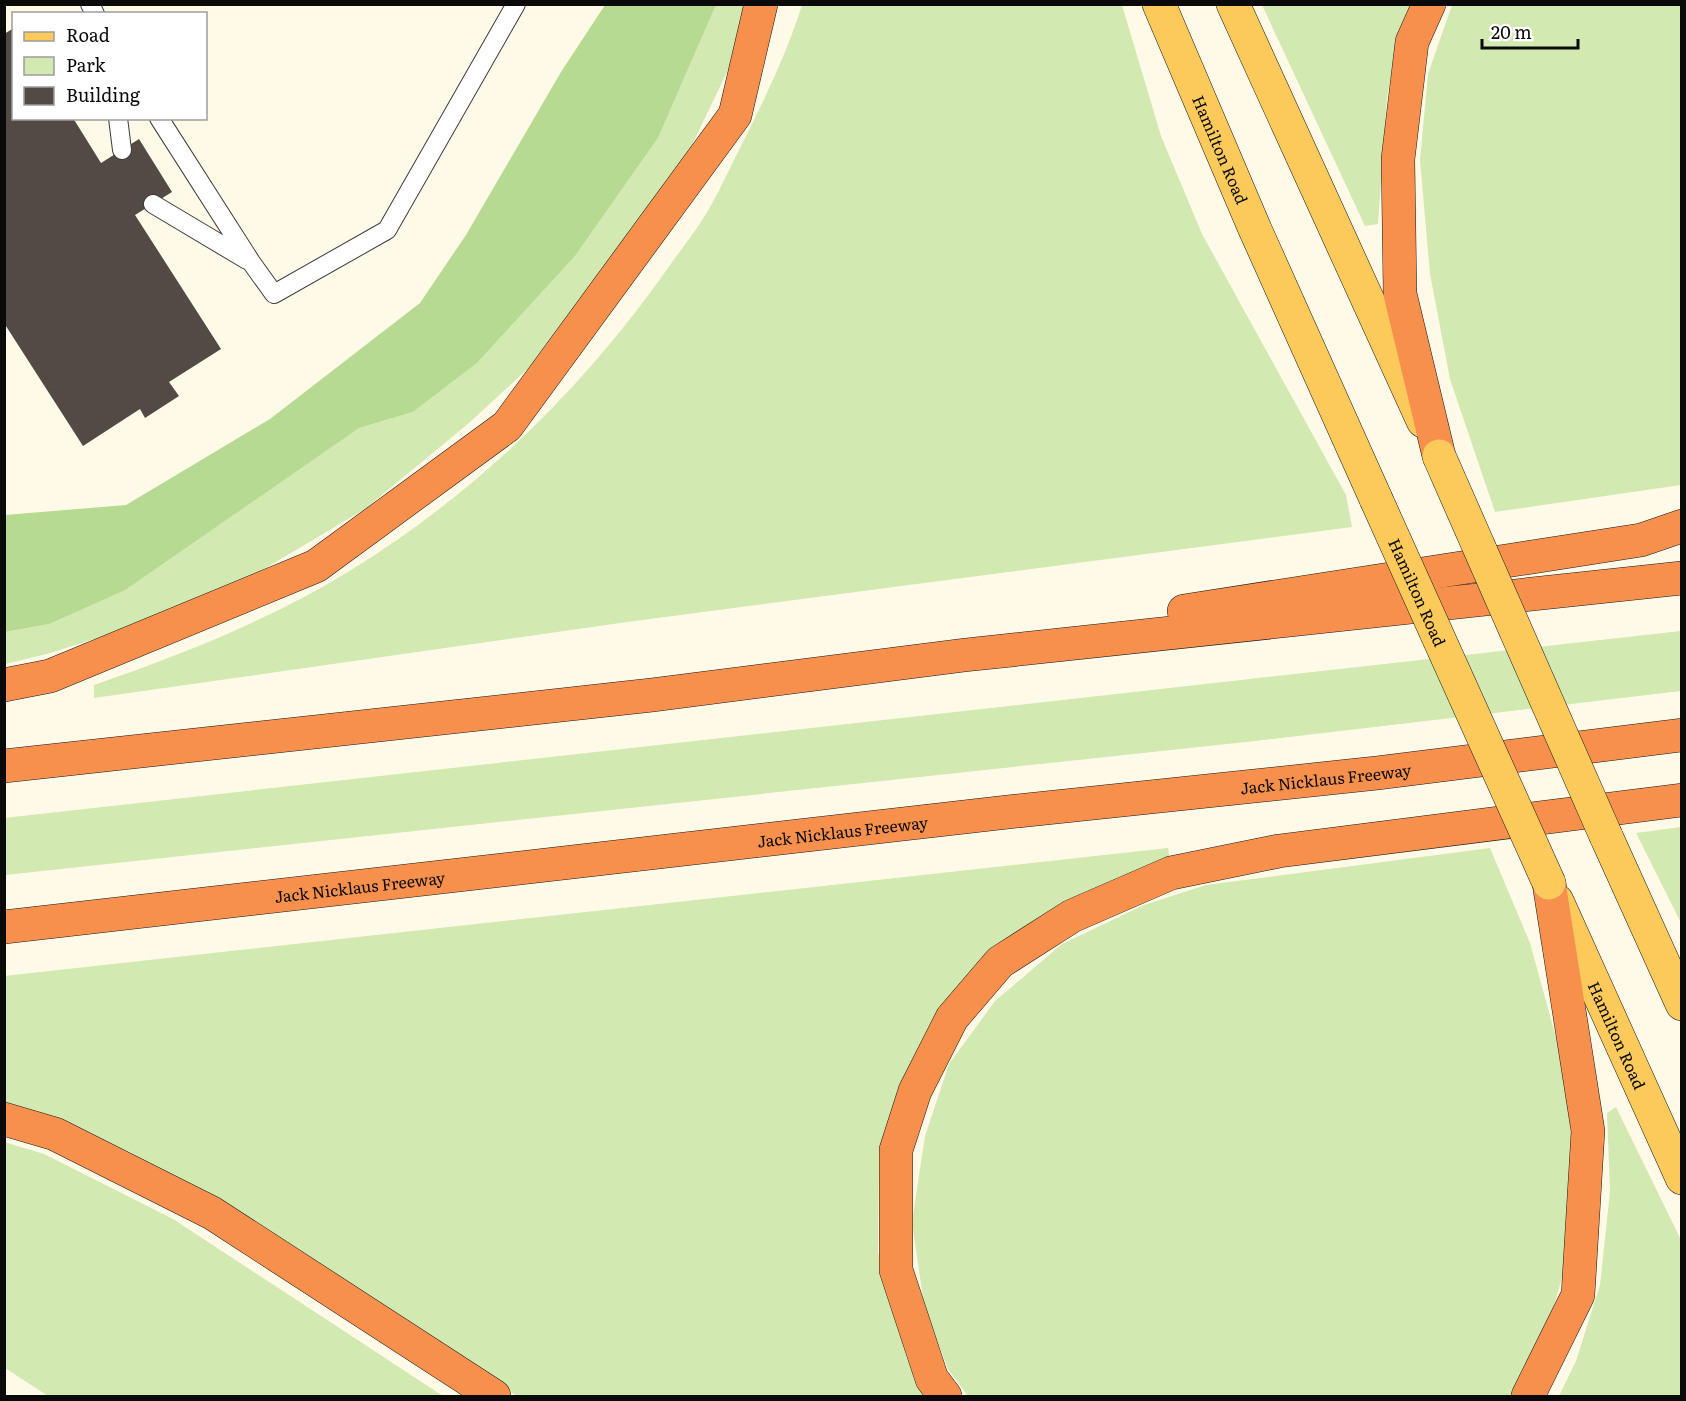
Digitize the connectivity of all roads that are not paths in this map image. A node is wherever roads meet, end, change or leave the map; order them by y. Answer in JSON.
{"nodes":[{"id":1,"x":516,"y":4,"type":"edge"},
{"id":2,"x":762,"y":4,"type":"edge"},
{"id":3,"x":1159,"y":4,"type":"edge"},
{"id":4,"x":1233,"y":4,"type":"edge"},
{"id":5,"x":1429,"y":4,"type":"edge"},
{"id":6,"x":118,"y":120,"type":"edge"},
{"id":7,"x":160,"y":120,"type":"edge"},
{"id":8,"x":122,"y":150,"type":"dead end"},
{"id":9,"x":153,"y":204,"type":"dead end"},
{"id":10,"x":251,"y":262,"type":"junction"},
{"id":11,"x":1439,"y":456,"type":"junction"},
{"id":12,"x":1682,"y":526,"type":"edge"},
{"id":13,"x":1682,"y":578,"type":"edge"},
{"id":14,"x":4,"y":684,"type":"edge"},
{"id":15,"x":652,"y":695,"type":"junction"},
{"id":16,"x":1682,"y":735,"type":"edge"},
{"id":17,"x":4,"y":766,"type":"edge"},
{"id":18,"x":1682,"y":800,"type":"edge"},
{"id":19,"x":1549,"y":883,"type":"junction"},
{"id":20,"x":4,"y":927,"type":"edge"},
{"id":21,"x":1682,"y":1005,"type":"edge"},
{"id":22,"x":4,"y":1119,"type":"edge"},
{"id":23,"x":1682,"y":1178,"type":"edge"},
{"id":24,"x":494,"y":1396,"type":"edge"},
{"id":25,"x":945,"y":1396,"type":"edge"},
{"id":26,"x":1528,"y":1396,"type":"edge"}],
"edges":[{"from":1,"to":10,"type":"lane"},
{"from":2,"to":14,"type":"highway"},
{"from":3,"to":19,"type":"main road","name":"Hamilton Road","bridge":true},
{"from":4,"to":11,"type":"main road"},
{"from":5,"to":11,"type":"highway"},
{"from":6,"to":8,"type":"lane"},
{"from":7,"to":10,"type":"lane"},
{"from":9,"to":10,"type":"lane"},
{"from":11,"to":21,"type":"main road","bridge":true},
{"from":12,"to":15,"type":"highway"},
{"from":13,"to":15,"type":"highway"},
{"from":15,"to":17,"type":"highway"},
{"from":16,"to":20,"type":"highway","name":"Jack Nicklaus Freeway"},
{"from":18,"to":25,"type":"highway"},
{"from":19,"to":23,"type":"main road","name":"Hamilton Road"},
{"from":19,"to":26,"type":"highway"},
{"from":22,"to":24,"type":"highway"}]}
